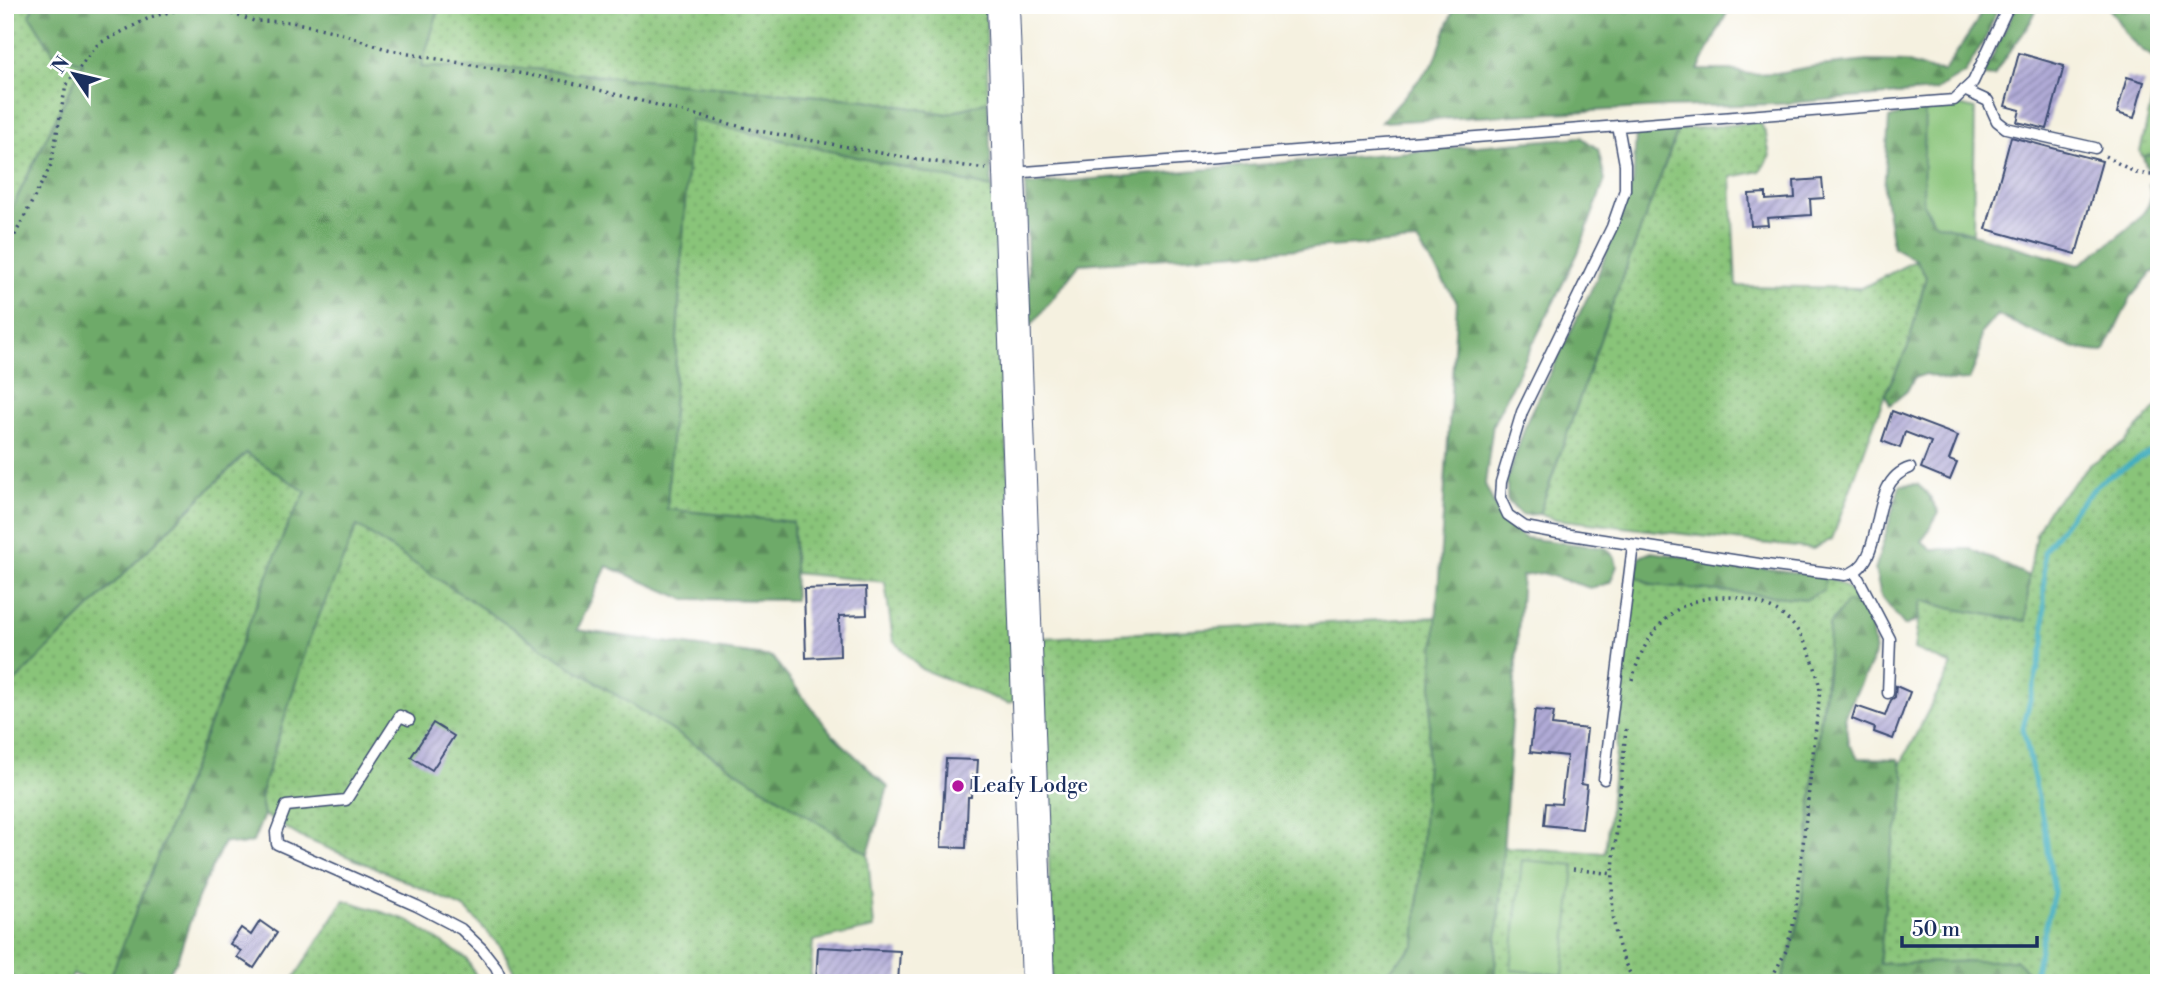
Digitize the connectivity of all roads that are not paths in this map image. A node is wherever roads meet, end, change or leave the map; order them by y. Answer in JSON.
{"nodes":[{"id":1,"x":1003,"y":5,"type":"edge"},
{"id":2,"x":2009,"y":5,"type":"edge"},
{"id":3,"x":1964,"y":90,"type":"junction"},
{"id":4,"x":1618,"y":126,"type":"junction"},
{"id":5,"x":2095,"y":148,"type":"road end"},
{"id":6,"x":1009,"y":173,"type":"junction"},
{"id":7,"x":1910,"y":468,"type":"dead end"},
{"id":8,"x":1633,"y":545,"type":"junction"},
{"id":9,"x":1855,"y":572,"type":"junction"},
{"id":10,"x":1888,"y":693,"type":"dead end"},
{"id":11,"x":409,"y":720,"type":"dead end"},
{"id":12,"x":1604,"y":779,"type":"dead end"},
{"id":13,"x":503,"y":983,"type":"edge"},
{"id":14,"x":1038,"y":983,"type":"edge"}],
"edges":[{"from":1,"to":6,"type":"street"},
{"from":2,"to":3,"type":"lane"},
{"from":3,"to":4,"type":"lane"},
{"from":3,"to":5,"type":"lane"},
{"from":4,"to":6,"type":"lane"},
{"from":4,"to":8,"type":"lane"},
{"from":6,"to":14,"type":"street"},
{"from":7,"to":9,"type":"lane"},
{"from":8,"to":9,"type":"lane"},
{"from":8,"to":12,"type":"lane"},
{"from":9,"to":10,"type":"lane"},
{"from":11,"to":13,"type":"lane"}]}
